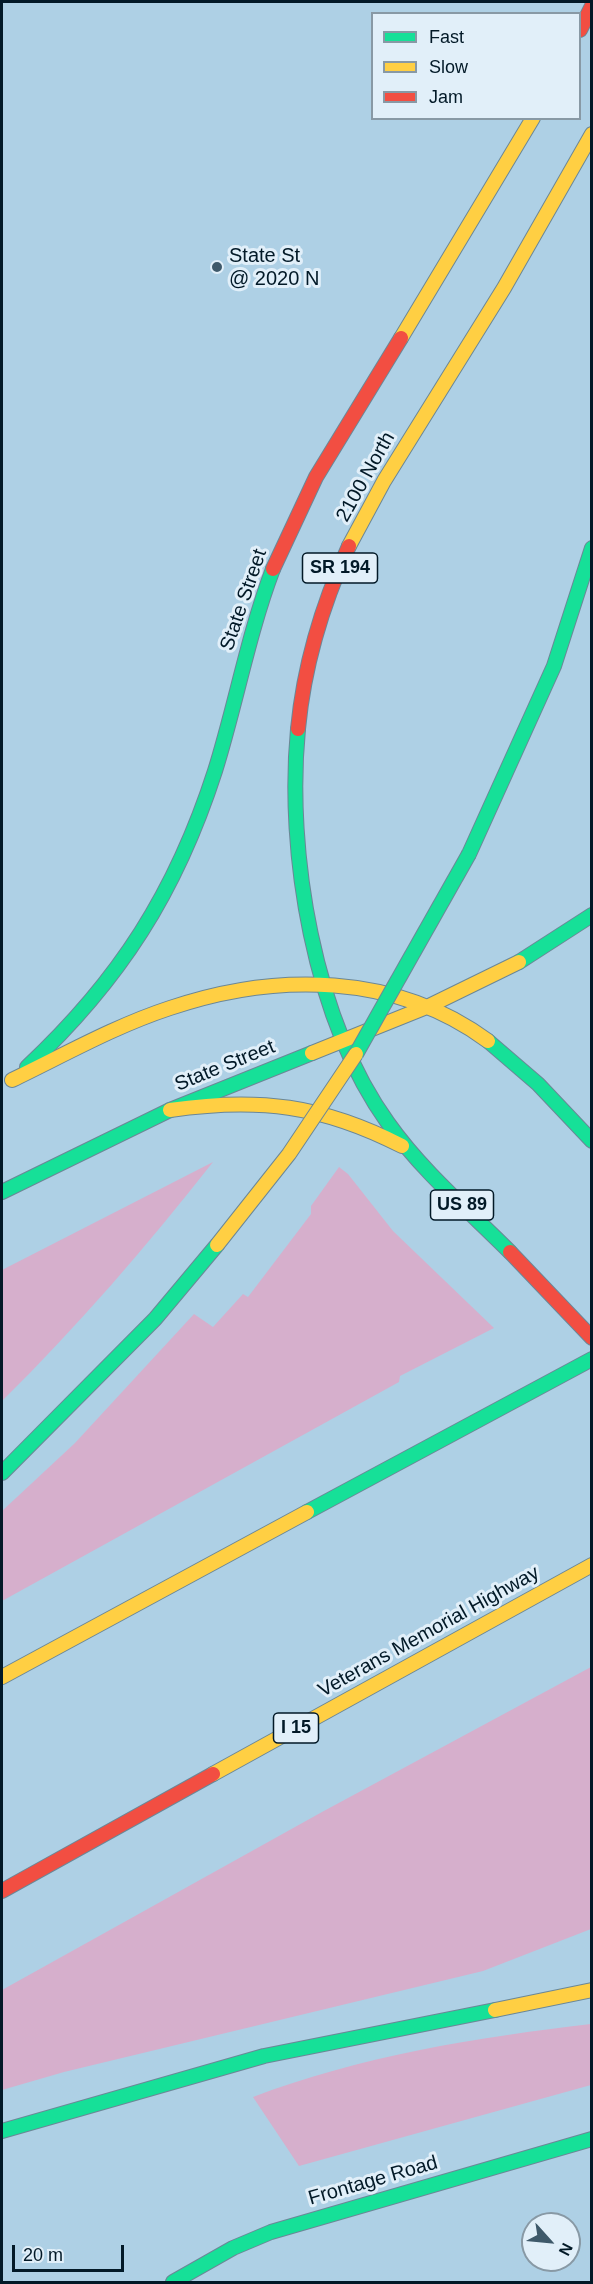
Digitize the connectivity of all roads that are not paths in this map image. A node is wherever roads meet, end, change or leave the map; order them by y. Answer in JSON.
{"nodes":[{"id":1,"x":591,"y":6,"type":"edge"},
{"id":2,"x":581,"y":26,"type":"edge"},
{"id":3,"x":532,"y":120,"type":"edge"},
{"id":4,"x":591,"y":134,"type":"edge"},
{"id":5,"x":591,"y":548,"type":"edge"},
{"id":6,"x":591,"y":915,"type":"edge"},
{"id":7,"x":325,"y":984,"type":"junction"},
{"id":8,"x":429,"y":1006,"type":"junction"},
{"id":9,"x":344,"y":1039,"type":"junction"},
{"id":10,"x":7,"y":1083,"type":"edge"},
{"id":11,"x":170,"y":1110,"type":"junction"},
{"id":12,"x":591,"y":1141,"type":"edge"},
{"id":13,"x":407,"y":1148,"type":"junction"},
{"id":14,"x":2,"y":1192,"type":"edge"},
{"id":15,"x":591,"y":1338,"type":"edge"},
{"id":16,"x":591,"y":1359,"type":"edge"},
{"id":17,"x":2,"y":1473,"type":"edge"},
{"id":18,"x":591,"y":1565,"type":"edge"},
{"id":19,"x":2,"y":1677,"type":"edge"},
{"id":20,"x":2,"y":1891,"type":"edge"},
{"id":21,"x":591,"y":1990,"type":"edge"},
{"id":22,"x":2,"y":2131,"type":"edge"},
{"id":23,"x":591,"y":2139,"type":"edge"},
{"id":24,"x":174,"y":2283,"type":"edge"}],
"edges":[{"from":1,"to":2,"type":"main road"},
{"from":3,"to":10,"type":"main road","name":"State Street"},
{"from":4,"to":7,"type":"main road","name":"2100 North","number":"SR 194"},
{"from":5,"to":17,"type":"main road","bridge":true},
{"from":6,"to":8,"type":"main road","name":"State Street"},
{"from":7,"to":8,"type":"main road"},
{"from":7,"to":9,"type":"main road","number":"SR 194"},
{"from":7,"to":10,"type":"main road"},
{"from":8,"to":9,"type":"main road","name":"State Street"},
{"from":8,"to":12,"type":"main road"},
{"from":9,"to":11,"type":"main road","name":"State Street"},
{"from":9,"to":13,"type":"main road","number":"US 89"},
{"from":11,"to":13,"type":"main road"},
{"from":11,"to":14,"type":"main road","name":"State Street"},
{"from":13,"to":15,"type":"main road","number":"US 89"},
{"from":16,"to":19,"type":"main road"},
{"from":18,"to":20,"type":"main road","name":"Veterans Memorial Highway","number":"I 15"},
{"from":21,"to":22,"type":"main road"},
{"from":23,"to":24,"type":"main road","name":"Frontage Road"}]}
